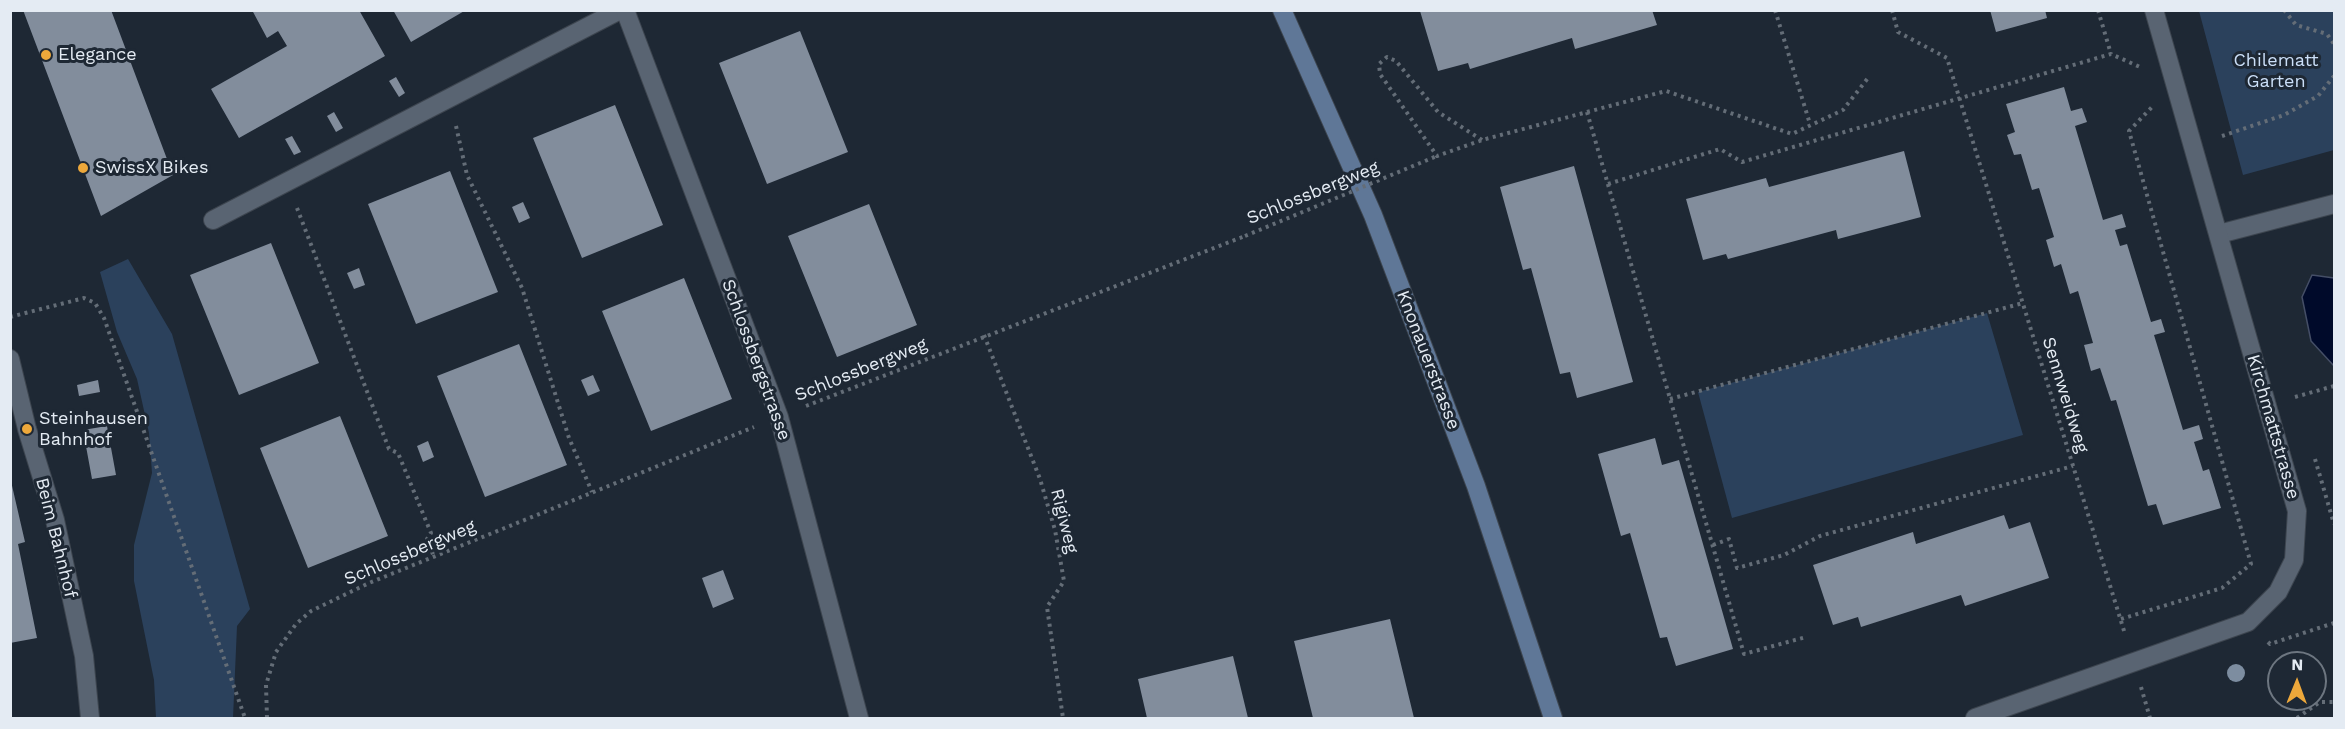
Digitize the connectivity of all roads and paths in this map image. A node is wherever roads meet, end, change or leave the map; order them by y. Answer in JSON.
{"nodes":[{"id":1,"x":620,"y":10,"type":"edge"},
{"id":2,"x":625,"y":10,"type":"edge"},
{"id":3,"x":1282,"y":10,"type":"edge"},
{"id":4,"x":1775,"y":10,"type":"edge"},
{"id":5,"x":1892,"y":10,"type":"edge"},
{"id":6,"x":2098,"y":10,"type":"edge"},
{"id":7,"x":2154,"y":10,"type":"edge"},
{"id":8,"x":2284,"y":10,"type":"edge"},
{"id":9,"x":2334,"y":44,"type":"edge"},
{"id":10,"x":2111,"y":54,"type":"junction"},
{"id":11,"x":2334,"y":76,"type":"edge"},
{"id":12,"x":1868,"y":78,"type":"dead end"},
{"id":13,"x":2174,"y":83,"type":"junction"},
{"id":14,"x":1959,"y":98,"type":"junction"},
{"id":15,"x":450,"y":99,"type":"junction"},
{"id":16,"x":1587,"y":112,"type":"junction"},
{"id":17,"x":1810,"y":124,"type":"junction"},
{"id":18,"x":2222,"y":136,"type":"dead end"},
{"id":19,"x":1482,"y":140,"type":"junction"},
{"id":20,"x":1437,"y":156,"type":"junction"},
{"id":21,"x":288,"y":182,"type":"junction"},
{"id":22,"x":1608,"y":184,"type":"junction"},
{"id":23,"x":2334,"y":204,"type":"edge"},
{"id":24,"x":213,"y":220,"type":"dead end"},
{"id":25,"x":2219,"y":234,"type":"junction"},
{"id":26,"x":2023,"y":303,"type":"junction"},
{"id":27,"x":10,"y":317,"type":"edge"},
{"id":28,"x":984,"y":335,"type":"junction"},
{"id":29,"x":10,"y":359,"type":"edge"},
{"id":30,"x":2334,"y":386,"type":"edge"},
{"id":31,"x":1670,"y":399,"type":"junction"},
{"id":32,"x":2266,"y":405,"type":"junction"},
{"id":33,"x":779,"y":417,"type":"junction"},
{"id":34,"x":2073,"y":466,"type":"junction"},
{"id":35,"x":592,"y":492,"type":"junction"},
{"id":36,"x":1713,"y":545,"type":"junction"},
{"id":37,"x":434,"y":557,"type":"junction"},
{"id":38,"x":2121,"y":619,"type":"junction"},
{"id":39,"x":2248,"y":622,"type":"junction"},
{"id":40,"x":2334,"y":623,"type":"edge"},
{"id":41,"x":1806,"y":637,"type":"dead end"},
{"id":42,"x":2134,"y":664,"type":"junction"},
{"id":43,"x":2334,"y":702,"type":"edge"},
{"id":44,"x":90,"y":718,"type":"edge"},
{"id":45,"x":245,"y":718,"type":"edge"},
{"id":46,"x":267,"y":718,"type":"edge"},
{"id":47,"x":859,"y":718,"type":"edge"},
{"id":48,"x":1063,"y":718,"type":"edge"},
{"id":49,"x":1552,"y":718,"type":"edge"},
{"id":50,"x":1975,"y":718,"type":"edge"},
{"id":51,"x":2150,"y":718,"type":"edge"},
{"id":52,"x":2297,"y":718,"type":"edge"}],
"edges":[{"from":1,"to":15,"type":"street"},
{"from":2,"to":33,"type":"street","name":"Schlossbergstrasse"},
{"from":3,"to":49,"type":"street","name":"Knonauerstrasse"},
{"from":4,"to":17,"type":"path"},
{"from":5,"to":14,"type":"path","name":"Sennweidweg"},
{"from":6,"to":10,"type":"path"},
{"from":7,"to":13,"type":"street","name":"Kirchmattstrasse"},
{"from":8,"to":9,"type":"path"},
{"from":10,"to":13,"type":"path"},
{"from":10,"to":14,"type":"path"},
{"from":11,"to":18,"type":"path"},
{"from":12,"to":17,"type":"path","name":"Schlossbergweg"},
{"from":13,"to":25,"type":"street","name":"Kirchmattstrasse"},
{"from":13,"to":38,"type":"path"},
{"from":14,"to":22,"type":"path"},
{"from":14,"to":26,"type":"path","name":"Sennweidweg"},
{"from":15,"to":21,"type":"street"},
{"from":15,"to":35,"type":"path"},
{"from":16,"to":17,"type":"path","name":"Schlossbergweg"},
{"from":16,"to":19,"type":"path","name":"Schlossbergweg"},
{"from":16,"to":22,"type":"path"},
{"from":19,"to":20,"type":"path","name":"Schlossbergweg"},
{"from":19,"to":20,"type":"path"},
{"from":20,"to":28,"type":"path","name":"Schlossbergweg","bridge":true},
{"from":21,"to":24,"type":"street"},
{"from":21,"to":37,"type":"path"},
{"from":22,"to":31,"type":"path"},
{"from":23,"to":25,"type":"street"},
{"from":25,"to":32,"type":"street","name":"Kirchmattstrasse"},
{"from":26,"to":31,"type":"path"},
{"from":26,"to":34,"type":"path","name":"Sennweidweg"},
{"from":27,"to":45,"type":"path"},
{"from":28,"to":33,"type":"path","name":"Schlossbergweg"},
{"from":28,"to":48,"type":"path","name":"Rigiweg"},
{"from":29,"to":44,"type":"street","name":"Beim Bahnhof"},
{"from":30,"to":32,"type":"path"},
{"from":31,"to":36,"type":"path"},
{"from":32,"to":39,"type":"street","name":"Kirchmattstrasse"},
{"from":33,"to":35,"type":"path","name":"Schlossbergweg"},
{"from":33,"to":47,"type":"street","name":"Schlossbergstrasse"},
{"from":34,"to":36,"type":"path"},
{"from":34,"to":38,"type":"path","name":"Sennweidweg"},
{"from":35,"to":37,"type":"path","name":"Schlossbergweg"},
{"from":36,"to":41,"type":"path"},
{"from":37,"to":46,"type":"path","name":"Schlossbergweg"},
{"from":38,"to":42,"type":"path","name":"Sennweidweg"},
{"from":39,"to":40,"type":"path"},
{"from":39,"to":42,"type":"street","name":"Kirchmattstrasse"},
{"from":42,"to":50,"type":"street","name":"Kirchmattstrasse"},
{"from":42,"to":51,"type":"path","name":"Sennweidweg"},
{"from":43,"to":52,"type":"path"}]}
